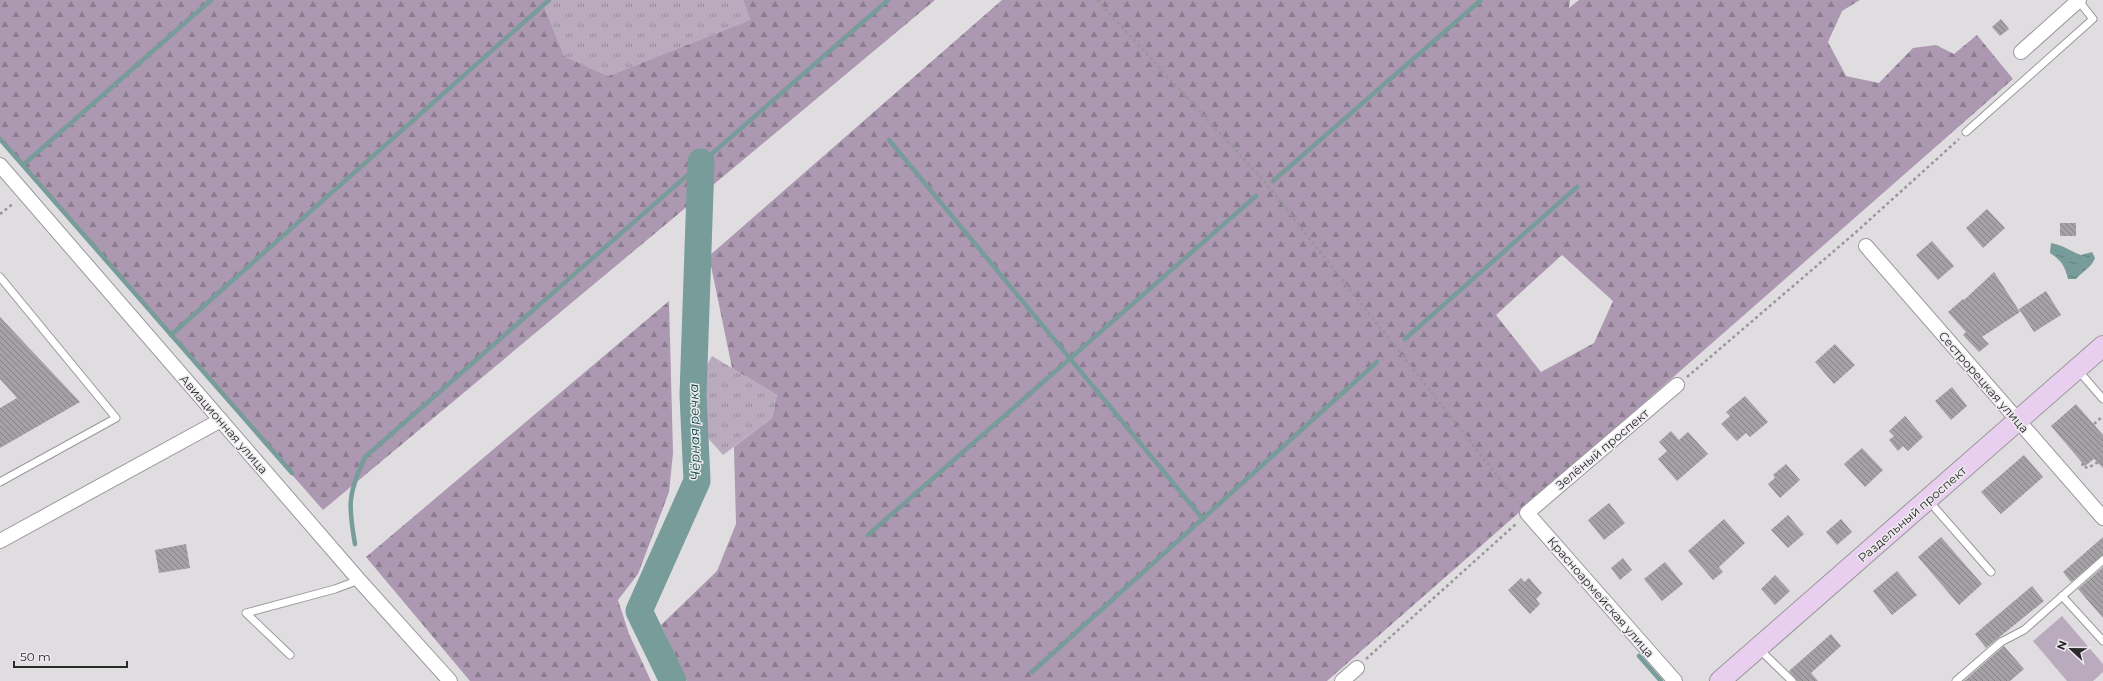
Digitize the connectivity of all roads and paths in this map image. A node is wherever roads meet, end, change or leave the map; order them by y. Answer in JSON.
{"nodes":[{"id":1,"x":1097,"y":0,"type":"edge"},
{"id":2,"x":2078,"y":0,"type":"edge"},
{"id":3,"x":2020,"y":52,"type":"dead end"},
{"id":4,"x":1966,"y":132,"type":"joint"},
{"id":5,"x":0,"y":165,"type":"edge"},
{"id":6,"x":1866,"y":246,"type":"dead end"},
{"id":7,"x":0,"y":277,"type":"edge"},
{"id":8,"x":2103,"y":346,"type":"edge"},
{"id":9,"x":2077,"y":369,"type":"junction"},
{"id":10,"x":1677,"y":385,"type":"joint"},
{"id":11,"x":2103,"y":399,"type":"edge"},
{"id":12,"x":2103,"y":416,"type":"edge"},
{"id":13,"x":221,"y":420,"type":"junction"},
{"id":14,"x":2018,"y":421,"type":"junction"},
{"id":15,"x":2094,"y":424,"type":"dead end"},
{"id":16,"x":2103,"y":459,"type":"edge"},
{"id":17,"x":2083,"y":463,"type":"dead end"},
{"id":18,"x":0,"y":482,"type":"edge"},
{"id":19,"x":1927,"y":500,"type":"junction"},
{"id":20,"x":1527,"y":513,"type":"junction"},
{"id":21,"x":2103,"y":518,"type":"edge"},
{"id":22,"x":0,"y":541,"type":"edge"},
{"id":23,"x":2103,"y":560,"type":"edge"},
{"id":24,"x":1991,"y":572,"type":"dead end"},
{"id":25,"x":359,"y":580,"type":"junction"},
{"id":26,"x":2062,"y":596,"type":"junction"},
{"id":27,"x":2103,"y":642,"type":"edge"},
{"id":28,"x":1758,"y":648,"type":"junction"},
{"id":29,"x":290,"y":655,"type":"dead end"},
{"id":30,"x":1357,"y":668,"type":"joint"},
{"id":31,"x":450,"y":681,"type":"edge"},
{"id":32,"x":1342,"y":681,"type":"edge"},
{"id":33,"x":1675,"y":681,"type":"edge"},
{"id":34,"x":1720,"y":681,"type":"edge"},
{"id":35,"x":1792,"y":681,"type":"edge"},
{"id":36,"x":1956,"y":681,"type":"edge"}],
"edges":[{"from":1,"to":20,"type":"path"},
{"from":2,"to":3,"type":"street"},
{"from":2,"to":4,"type":"lane"},
{"from":4,"to":10,"type":"path"},
{"from":5,"to":13,"type":"street","name":"Авиационная улица"},
{"from":6,"to":14,"type":"street","name":"Сестрорецкая улица"},
{"from":7,"to":18,"type":"lane"},
{"from":8,"to":9,"type":"street","name":"Раздельный проспект"},
{"from":9,"to":11,"type":"lane"},
{"from":9,"to":14,"type":"street","name":"Раздельный проспект"},
{"from":10,"to":20,"type":"street","name":"Зелёный проспект"},
{"from":12,"to":15,"type":"path"},
{"from":13,"to":22,"type":"street"},
{"from":13,"to":25,"type":"street","name":"Авиационная улица"},
{"from":14,"to":19,"type":"street","name":"Раздельный проспект"},
{"from":14,"to":21,"type":"street","name":"Сестрорецкая улица"},
{"from":16,"to":17,"type":"path"},
{"from":19,"to":24,"type":"lane"},
{"from":19,"to":28,"type":"street","name":"Раздельный проспект"},
{"from":20,"to":30,"type":"path"},
{"from":20,"to":33,"type":"street","name":"Красноармейская улица"},
{"from":23,"to":26,"type":"lane"},
{"from":25,"to":29,"type":"lane"},
{"from":25,"to":31,"type":"street","name":"Авиационная улица"},
{"from":26,"to":27,"type":"lane"},
{"from":26,"to":36,"type":"lane"},
{"from":28,"to":34,"type":"street","name":"Раздельный проспект"},
{"from":28,"to":35,"type":"lane"},
{"from":30,"to":32,"type":"street"}]}
